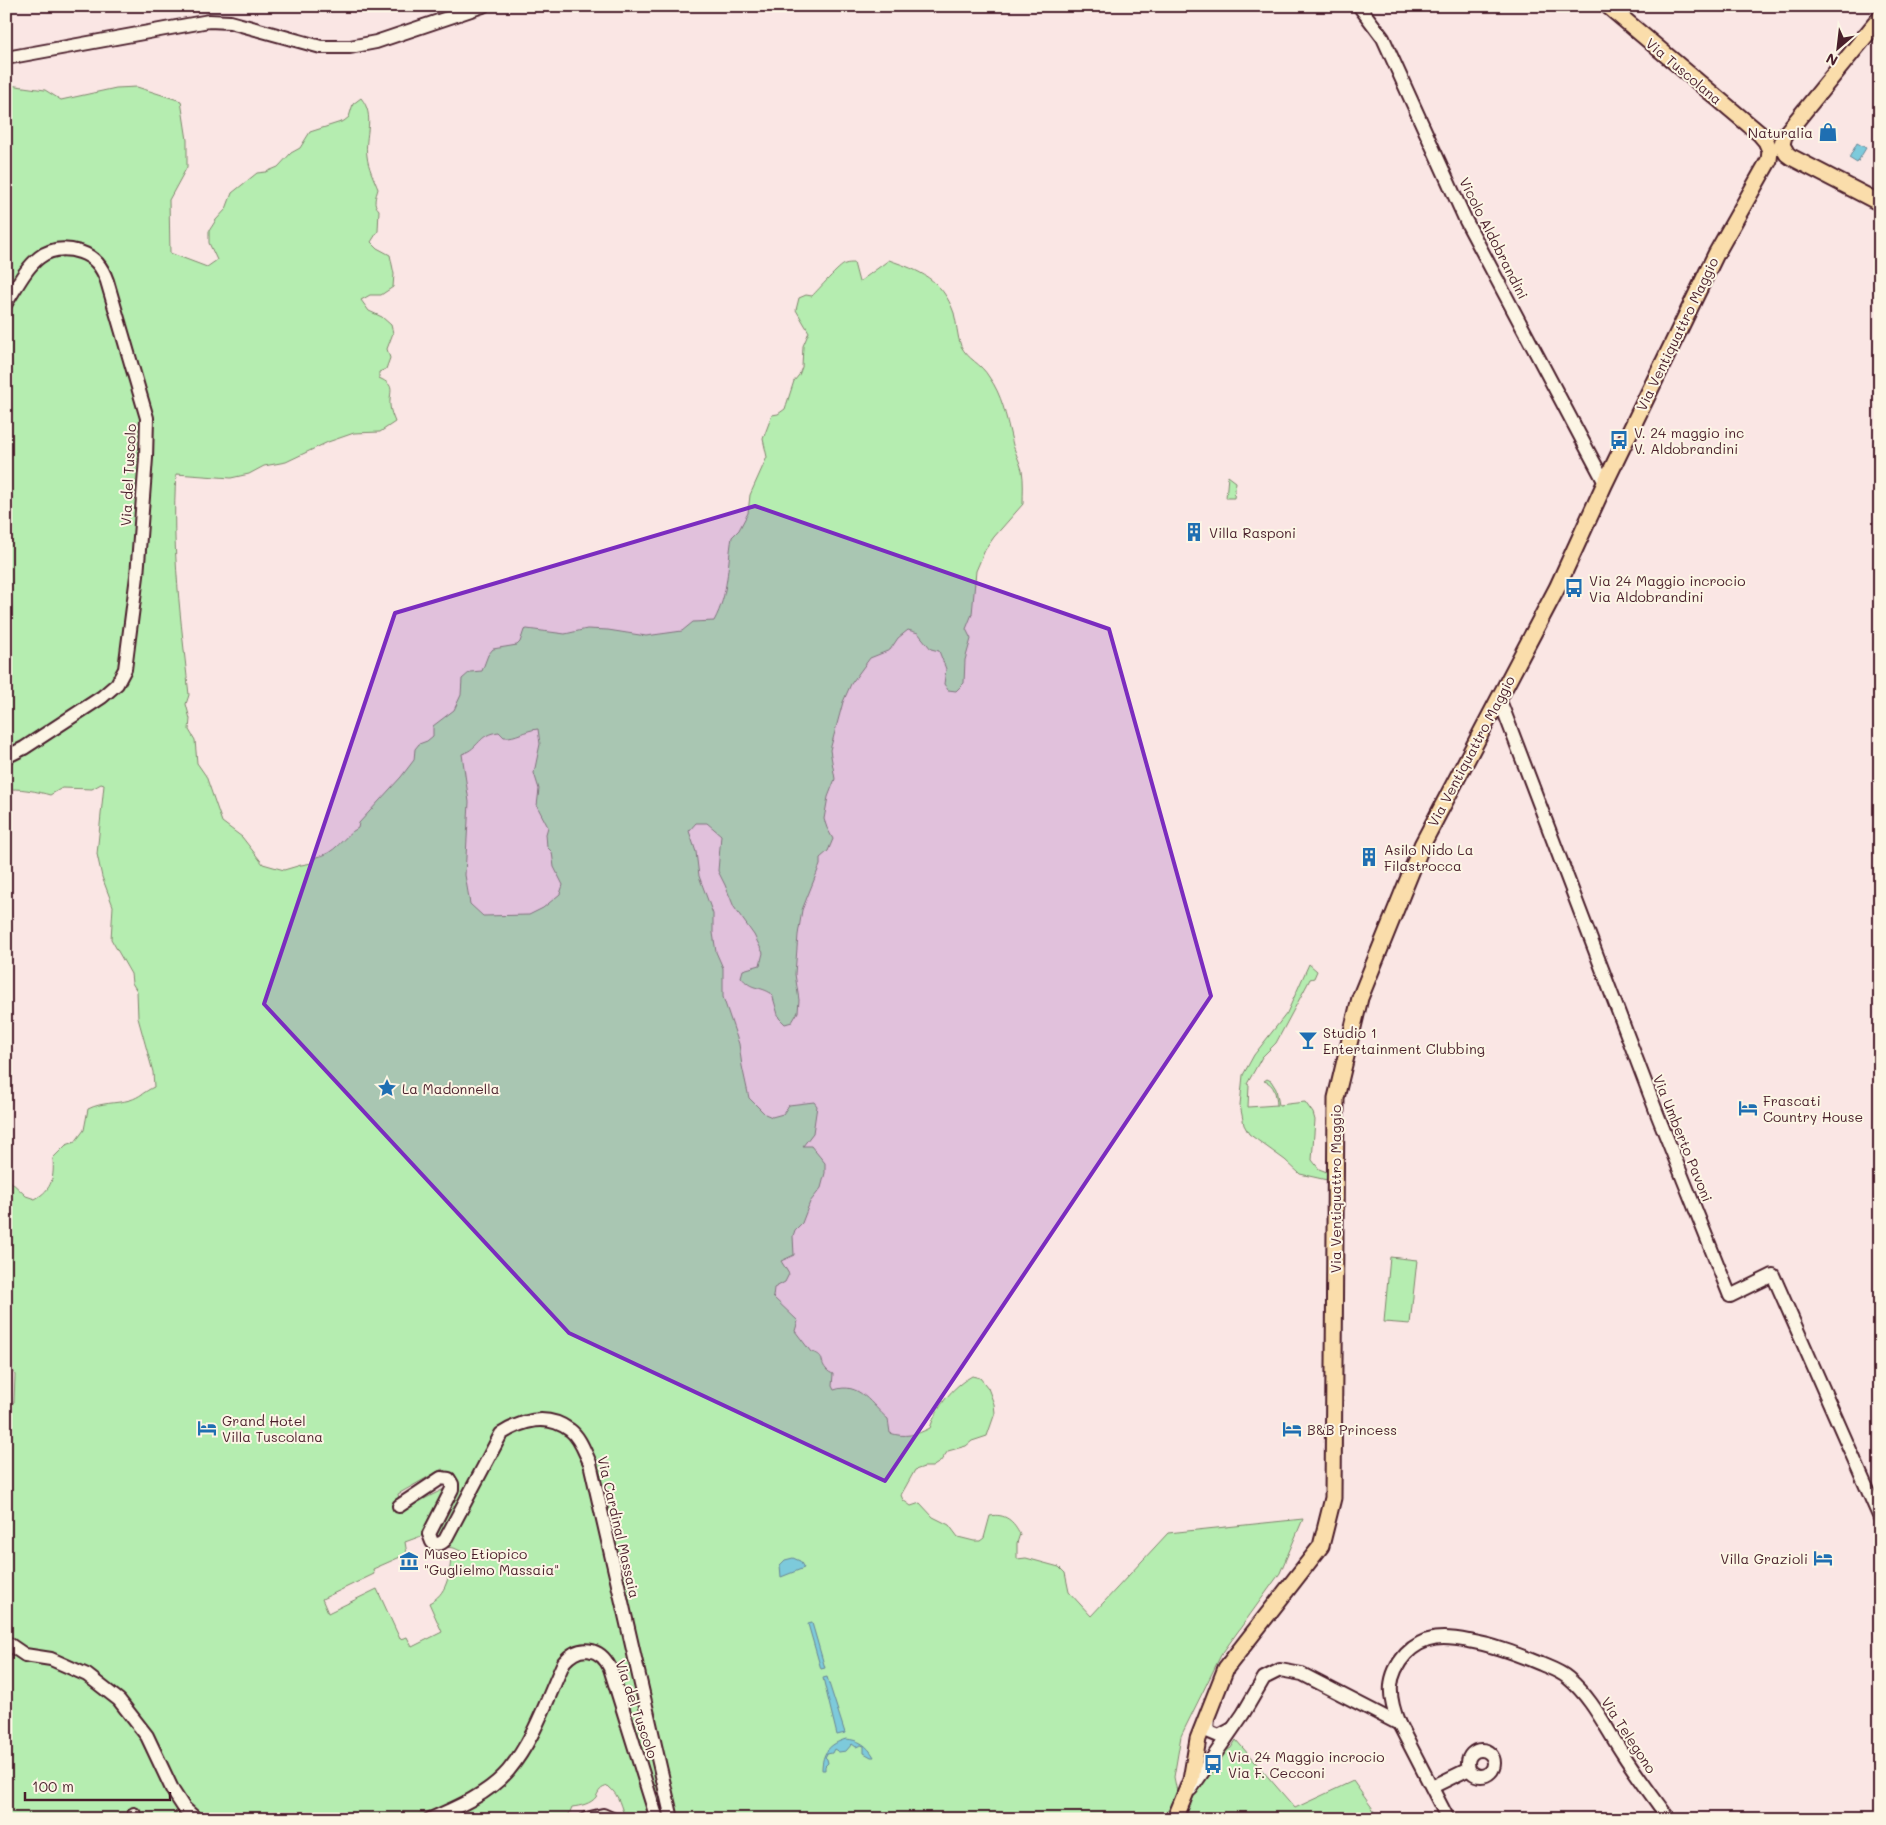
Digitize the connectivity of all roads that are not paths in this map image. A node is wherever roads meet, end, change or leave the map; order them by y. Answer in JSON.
{"nodes":[{"id":1,"x":483,"y":6,"type":"edge"},
{"id":2,"x":1359,"y":6,"type":"edge"},
{"id":3,"x":1608,"y":6,"type":"edge"},
{"id":4,"x":1880,"y":18,"type":"edge"},
{"id":5,"x":6,"y":58,"type":"edge"},
{"id":6,"x":1778,"y":145,"type":"junction"},
{"id":7,"x":1880,"y":203,"type":"edge"},
{"id":8,"x":6,"y":303,"type":"edge"},
{"id":9,"x":1605,"y":483,"type":"junction"},
{"id":10,"x":1499,"y":698,"type":"junction"},
{"id":11,"x":6,"y":756,"type":"edge"},
{"id":12,"x":399,"y":1506,"type":"dead end"},
{"id":13,"x":1880,"y":1518,"type":"edge"},
{"id":14,"x":6,"y":1642,"type":"edge"},
{"id":15,"x":1208,"y":1714,"type":"junction"},
{"id":16,"x":1399,"y":1724,"type":"junction"},
{"id":17,"x":1232,"y":1729,"type":"junction"},
{"id":18,"x":1469,"y":1769,"type":"dead end"},
{"id":19,"x":1432,"y":1787,"type":"junction"},
{"id":20,"x":1182,"y":1803,"type":"junction"},
{"id":21,"x":196,"y":1819,"type":"edge"},
{"id":22,"x":430,"y":1819,"type":"edge"},
{"id":23,"x":586,"y":1819,"type":"edge"},
{"id":24,"x":612,"y":1819,"type":"edge"},
{"id":25,"x":657,"y":1819,"type":"edge"},
{"id":26,"x":672,"y":1819,"type":"edge"},
{"id":27,"x":1175,"y":1819,"type":"edge"},
{"id":28,"x":1448,"y":1819,"type":"edge"},
{"id":29,"x":1669,"y":1819,"type":"edge"}],
"edges":[{"from":1,"to":5,"type":"street"},
{"from":2,"to":9,"type":"street","name":"Vicolo Aldobrandini"},
{"from":3,"to":6,"type":"main road","name":"Via Tuscolana"},
{"from":4,"to":6,"type":"main road","name":"Via Ventiquattro Maggio"},
{"from":6,"to":7,"type":"main road","name":"Via Tuscolana"},
{"from":6,"to":9,"type":"main road","name":"Via Ventiquattro Maggio"},
{"from":8,"to":11,"type":"street","name":"Via del Tuscolo"},
{"from":9,"to":10,"type":"main road","name":"Via Ventiquattro Maggio"},
{"from":10,"to":13,"type":"street","name":"Via Umberto Pavoni"},
{"from":10,"to":15,"type":"main road","name":"Via Ventiquattro Maggio"},
{"from":12,"to":26,"type":"street","name":"Via Cardinal Massaia"},
{"from":14,"to":21,"type":"street"},
{"from":15,"to":17,"type":"street"},
{"from":15,"to":20,"type":"main road","name":"Via Ventiquattro Maggio"},
{"from":16,"to":17,"type":"street"},
{"from":16,"to":19,"type":"street","name":"Via Telegono"},
{"from":16,"to":29,"type":"street","name":"Via Telegono"},
{"from":17,"to":20,"type":"street"},
{"from":18,"to":19,"type":"street"},
{"from":19,"to":28,"type":"street","name":"Via Telegono"},
{"from":20,"to":27,"type":"main road","name":"Via Ventiquattro Maggio"},
{"from":22,"to":25,"type":"street","name":"Via del Tuscolo"},
{"from":23,"to":24,"type":"street"}]}
